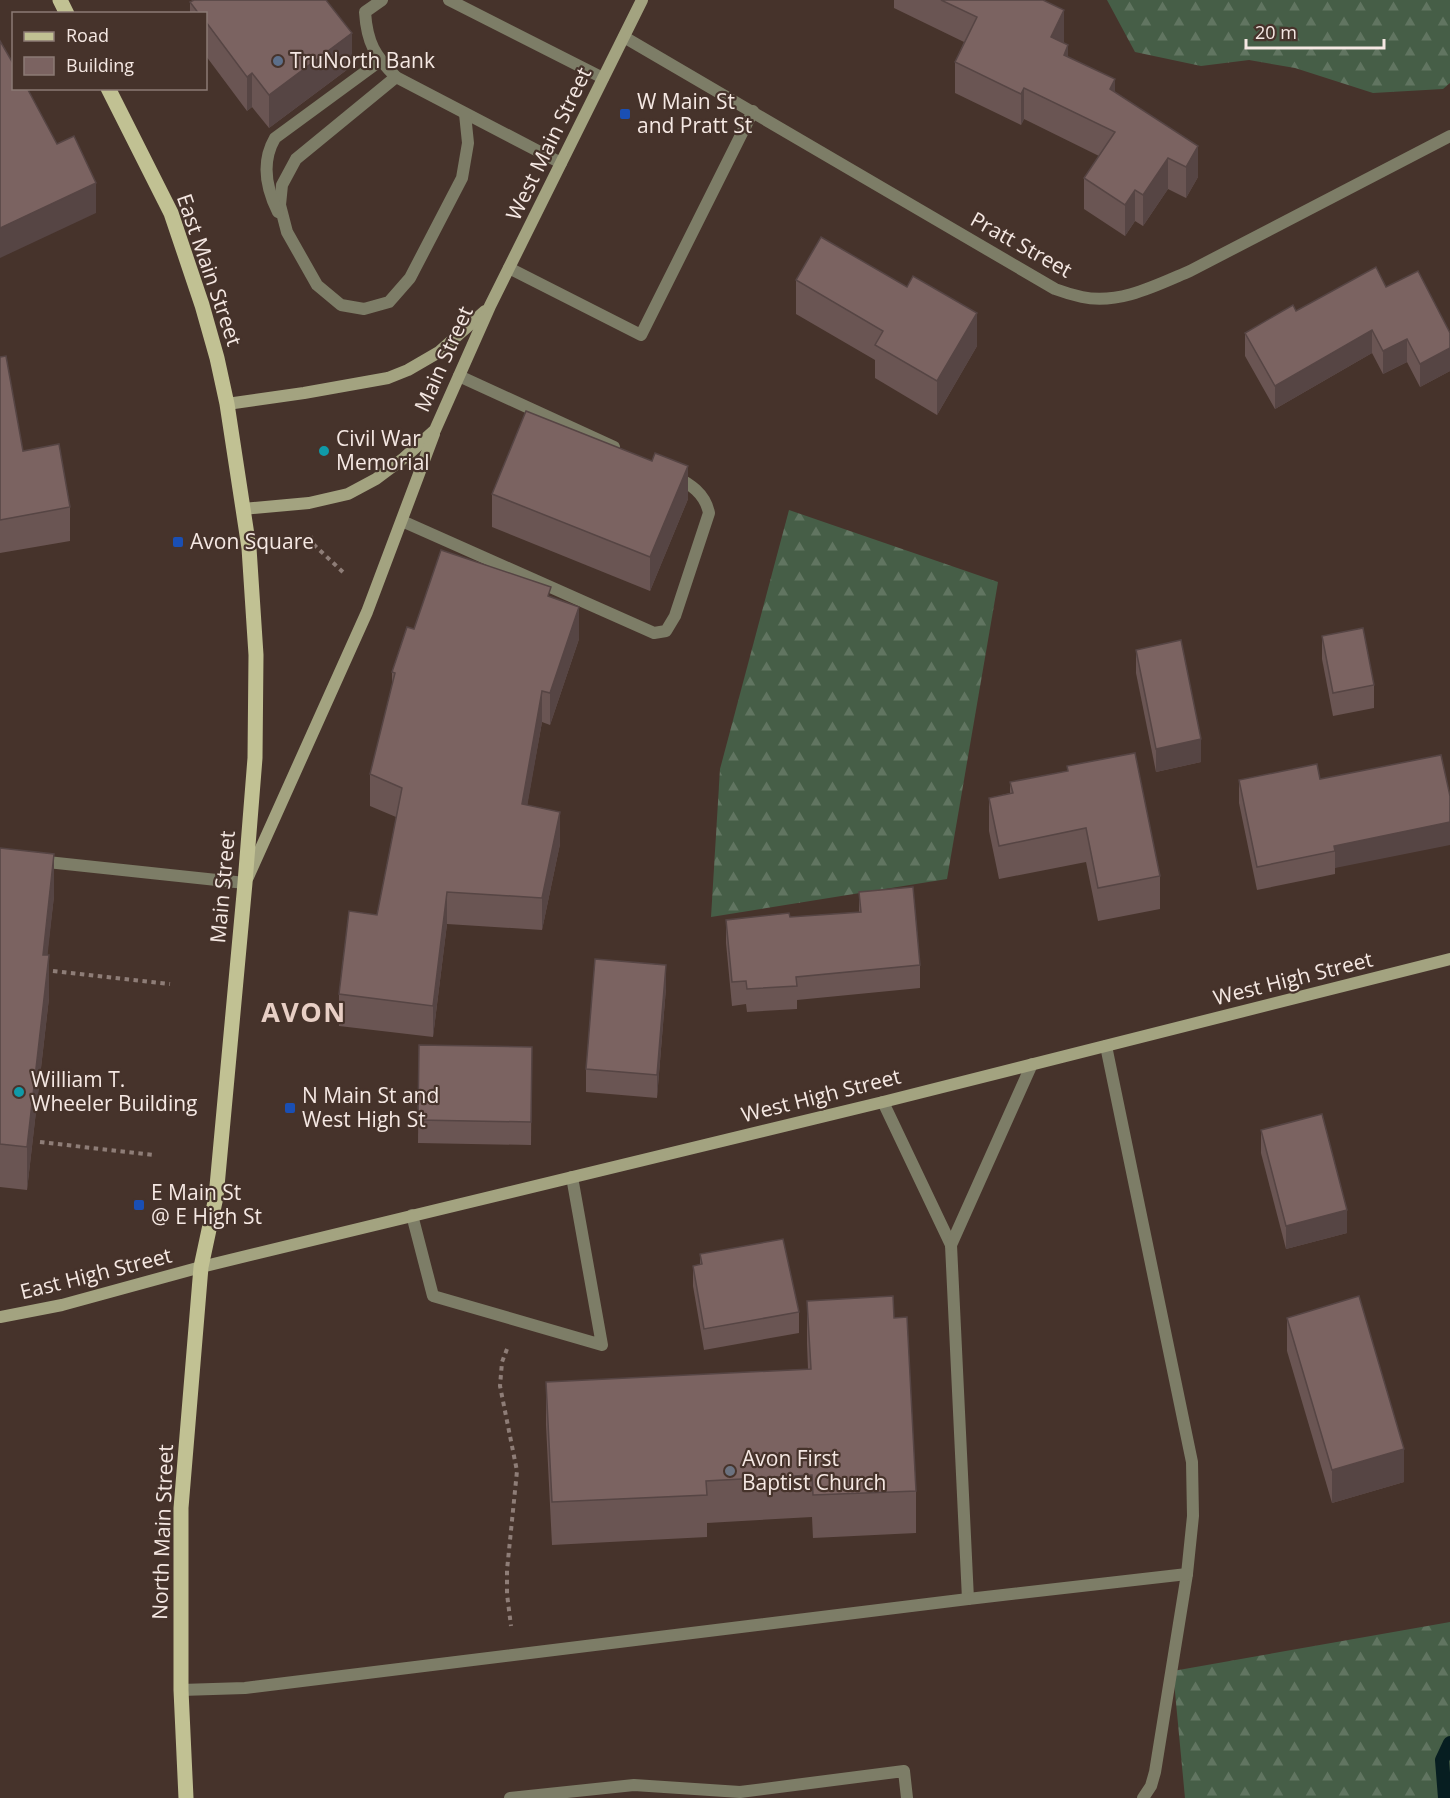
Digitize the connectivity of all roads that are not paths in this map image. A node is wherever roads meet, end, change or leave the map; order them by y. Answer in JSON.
{"nodes":[{"id":1,"x":382,"y":0,"type":"edge"},
{"id":2,"x":449,"y":0,"type":"edge"},
{"id":3,"x":642,"y":0,"type":"edge"},
{"id":4,"x":624,"y":37,"type":"junction"},
{"id":5,"x":380,"y":61,"type":"junction"},
{"id":6,"x":396,"y":77,"type":"junction"},
{"id":7,"x":603,"y":78,"type":"junction"},
{"id":8,"x":109,"y":90,"type":"edge"},
{"id":9,"x":753,"y":111,"type":"junction"},
{"id":10,"x":465,"y":114,"type":"junction"},
{"id":11,"x":1450,"y":136,"type":"edge"},
{"id":12,"x":561,"y":163,"type":"junction"},
{"id":13,"x":287,"y":232,"type":"junction"},
{"id":14,"x":509,"y":268,"type":"junction"},
{"id":15,"x":490,"y":306,"type":"junction"},
{"id":16,"x":459,"y":376,"type":"junction"},
{"id":17,"x":227,"y":404,"type":"junction"},
{"id":18,"x":435,"y":430,"type":"junction"},
{"id":19,"x":624,"y":452,"type":"edge"},
{"id":20,"x":665,"y":471,"type":"edge"},
{"id":21,"x":243,"y":509,"type":"junction"},
{"id":22,"x":402,"y":521,"type":"junction"},
{"id":23,"x":22,"y":860,"type":"edge"},
{"id":24,"x":246,"y":883,"type":"junction"},
{"id":25,"x":1450,"y":959,"type":"edge"},
{"id":26,"x":1106,"y":1046,"type":"junction"},
{"id":27,"x":1032,"y":1064,"type":"junction"},
{"id":28,"x":883,"y":1102,"type":"junction"},
{"id":29,"x":572,"y":1177,"type":"junction"},
{"id":30,"x":412,"y":1215,"type":"junction"},
{"id":31,"x":951,"y":1245,"type":"junction"},
{"id":32,"x":201,"y":1267,"type":"junction"},
{"id":33,"x":0,"y":1317,"type":"edge"},
{"id":34,"x":1187,"y":1574,"type":"junction"},
{"id":35,"x":969,"y":1599,"type":"junction"},
{"id":36,"x":181,"y":1690,"type":"junction"},
{"id":37,"x":740,"y":1795,"type":"edge"},
{"id":38,"x":186,"y":1798,"type":"edge"},
{"id":39,"x":510,"y":1798,"type":"edge"},
{"id":40,"x":907,"y":1798,"type":"edge"},
{"id":41,"x":1143,"y":1798,"type":"edge"}],
"edges":[{"from":1,"to":5,"type":"street"},
{"from":2,"to":7,"type":"street"},
{"from":3,"to":4,"type":"main road","name":"West Main Street"},
{"from":4,"to":7,"type":"main road","name":"West Main Street"},
{"from":4,"to":9,"type":"street","name":"Pratt Street"},
{"from":5,"to":6,"type":"street"},
{"from":5,"to":13,"type":"street"},
{"from":6,"to":10,"type":"street"},
{"from":6,"to":13,"type":"street"},
{"from":7,"to":12,"type":"main road","name":"West Main Street"},
{"from":8,"to":17,"type":"main road","name":"East Main Street"},
{"from":9,"to":11,"type":"street","name":"Pratt Street"},
{"from":9,"to":14,"type":"street"},
{"from":10,"to":12,"type":"street"},
{"from":10,"to":13,"type":"street"},
{"from":12,"to":14,"type":"main road","name":"West Main Street"},
{"from":14,"to":15,"type":"main road","name":"West Main Street"},
{"from":15,"to":16,"type":"main road","name":"Main Street"},
{"from":15,"to":17,"type":"main road","name":"Main Street"},
{"from":16,"to":18,"type":"main road","name":"Main Street"},
{"from":16,"to":19,"type":"street"},
{"from":17,"to":21,"type":"main road","name":"Main Street"},
{"from":18,"to":21,"type":"main road","name":"Main Street"},
{"from":18,"to":22,"type":"main road"},
{"from":20,"to":22,"type":"street"},
{"from":21,"to":24,"type":"main road","name":"Main Street"},
{"from":22,"to":24,"type":"main road"},
{"from":23,"to":24,"type":"street"},
{"from":24,"to":32,"type":"main road","name":"Main Street"},
{"from":25,"to":26,"type":"main road","name":"West High Street"},
{"from":26,"to":27,"type":"main road","name":"West High Street"},
{"from":26,"to":34,"type":"street"},
{"from":27,"to":28,"type":"main road","name":"West High Street"},
{"from":27,"to":31,"type":"street"},
{"from":28,"to":29,"type":"main road","name":"West High Street"},
{"from":28,"to":31,"type":"street"},
{"from":29,"to":30,"type":"main road","name":"West High Street"},
{"from":29,"to":30,"type":"street"},
{"from":30,"to":32,"type":"main road","name":"West High Street"},
{"from":31,"to":35,"type":"street"},
{"from":32,"to":33,"type":"main road","name":"East High Street"},
{"from":32,"to":36,"type":"main road","name":"North Main Street"},
{"from":34,"to":35,"type":"street"},
{"from":34,"to":41,"type":"street"},
{"from":35,"to":36,"type":"street"},
{"from":36,"to":38,"type":"main road","name":"North Main Street"},
{"from":37,"to":39,"type":"street"},
{"from":37,"to":40,"type":"street"}]}
